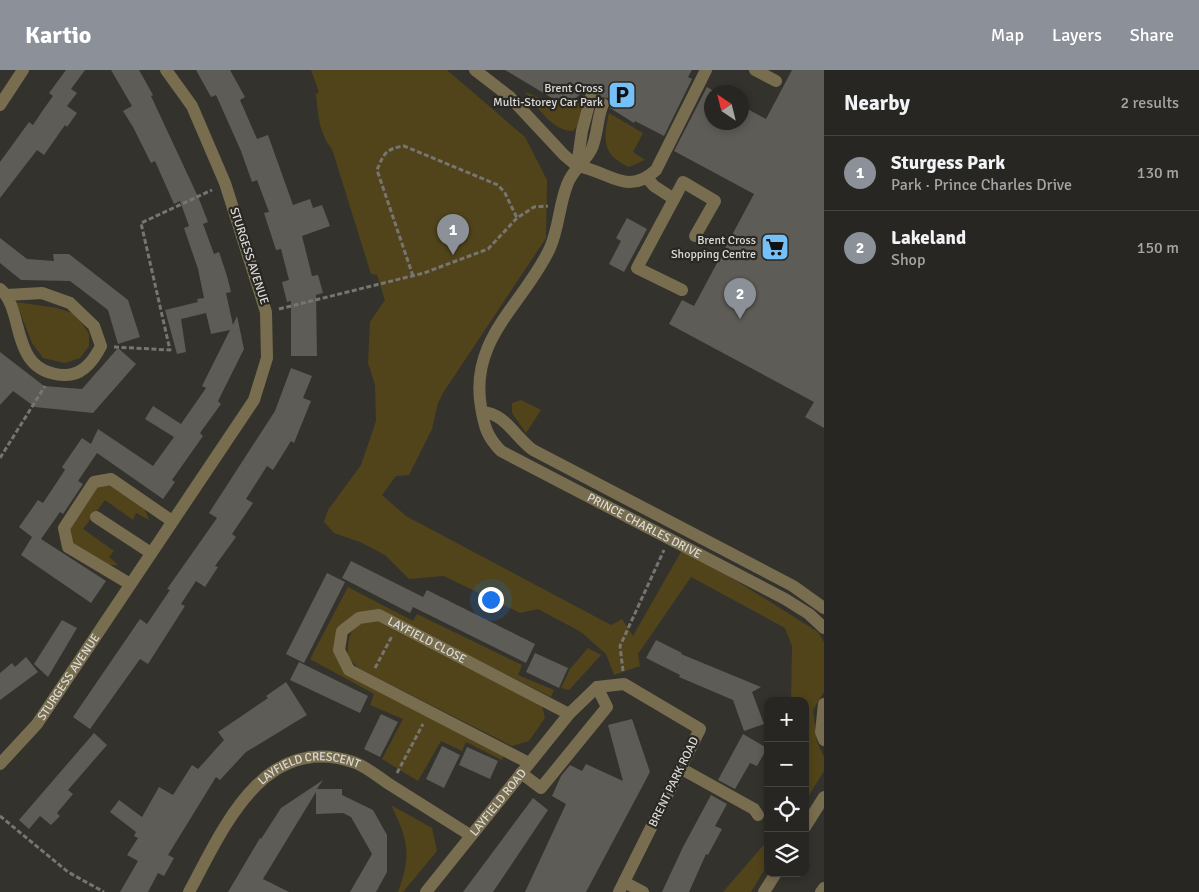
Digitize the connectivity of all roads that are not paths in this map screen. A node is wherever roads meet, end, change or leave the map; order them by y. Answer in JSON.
{"nodes":[{"id":1,"x":23,"y":70,"type":"edge"},
{"id":2,"x":166,"y":70,"type":"edge"},
{"id":3,"x":475,"y":70,"type":"edge"},
{"id":4,"x":706,"y":70,"type":"edge"},
{"id":5,"x":755,"y":70,"type":"edge"},
{"id":6,"x":776,"y":81,"type":"dead end"},
{"id":7,"x":591,"y":97,"type":"dead end"},
{"id":8,"x":603,"y":104,"type":"dead end"},
{"id":9,"x":0,"y":105,"type":"edge"},
{"id":10,"x":577,"y":166,"type":"junction"},
{"id":11,"x":647,"y":178,"type":"junction"},
{"id":12,"x":674,"y":199,"type":"junction"},
{"id":13,"x":695,"y":236,"type":"dead end"},
{"id":14,"x":682,"y":290,"type":"dead end"},
{"id":15,"x":4,"y":292,"type":"edge"},
{"id":16,"x":482,"y":412,"type":"junction"},
{"id":17,"x":96,"y":517,"type":"dead end"},
{"id":18,"x":172,"y":522,"type":"junction"},
{"id":19,"x":151,"y":554,"type":"junction"},
{"id":20,"x":130,"y":584,"type":"junction"},
{"id":21,"x":824,"y":608,"type":"edge"},
{"id":22,"x":824,"y":628,"type":"edge"},
{"id":23,"x":597,"y":687,"type":"junction"},
{"id":24,"x":824,"y":704,"type":"edge"},
{"id":25,"x":569,"y":714,"type":"junction"},
{"id":26,"x":824,"y":740,"type":"edge"},
{"id":27,"x":0,"y":764,"type":"edge"},
{"id":28,"x":525,"y":768,"type":"junction"},
{"id":29,"x":680,"y":768,"type":"junction"},
{"id":30,"x":824,"y":797,"type":"edge"},
{"id":31,"x":758,"y":815,"type":"dead end"},
{"id":32,"x":809,"y":821,"type":"edge"},
{"id":33,"x":470,"y":835,"type":"junction"},
{"id":34,"x":773,"y":877,"type":"edge"},
{"id":35,"x":622,"y":887,"type":"edge"},
{"id":36,"x":824,"y":888,"type":"edge"},
{"id":37,"x":189,"y":892,"type":"edge"},
{"id":38,"x":426,"y":892,"type":"edge"},
{"id":39,"x":643,"y":892,"type":"edge"},
{"id":40,"x":764,"y":892,"type":"edge"},
{"id":41,"x":822,"y":892,"type":"edge"}],
"edges":[{"from":1,"to":9,"type":"street"},
{"from":2,"to":18,"type":"street","name":"STURGESS AVENUE"},
{"from":3,"to":10,"type":"street"},
{"from":4,"to":11,"type":"street"},
{"from":5,"to":6,"type":"street"},
{"from":7,"to":10,"type":"street"},
{"from":8,"to":10,"type":"street"},
{"from":10,"to":11,"type":"street"},
{"from":10,"to":16,"type":"street","name":"PRINCE CHARLES DRIVE"},
{"from":11,"to":12,"type":"street"},
{"from":12,"to":13,"type":"street"},
{"from":12,"to":14,"type":"street"},
{"from":15,"to":15,"type":"street"},
{"from":16,"to":21,"type":"street","name":"PRINCE CHARLES DRIVE"},
{"from":16,"to":22,"type":"street","name":"PRINCE CHARLES DRIVE"},
{"from":17,"to":19,"type":"street"},
{"from":18,"to":19,"type":"street","name":"STURGESS AVENUE"},
{"from":18,"to":20,"type":"street"},
{"from":19,"to":20,"type":"street","name":"STURGESS AVENUE"},
{"from":20,"to":27,"type":"street","name":"STURGESS AVENUE"},
{"from":23,"to":25,"type":"street"},
{"from":23,"to":28,"type":"street","name":"LAYFIELD CLOSE"},
{"from":23,"to":29,"type":"street","name":"BRENT PARK ROAD"},
{"from":24,"to":26,"type":"street"},
{"from":25,"to":28,"type":"street","name":"LAYFIELD ROAD"},
{"from":25,"to":28,"type":"street","name":"LAYFIELD CLOSE"},
{"from":28,"to":33,"type":"street","name":"LAYFIELD ROAD"},
{"from":29,"to":31,"type":"street"},
{"from":29,"to":35,"type":"street","name":"BRENT PARK ROAD"},
{"from":30,"to":32,"type":"street"},
{"from":33,"to":37,"type":"street","name":"LAYFIELD CRESCENT"},
{"from":33,"to":38,"type":"street","name":"LAYFIELD ROAD"},
{"from":34,"to":40,"type":"street"},
{"from":35,"to":39,"type":"street"},
{"from":36,"to":41,"type":"street"}]}
